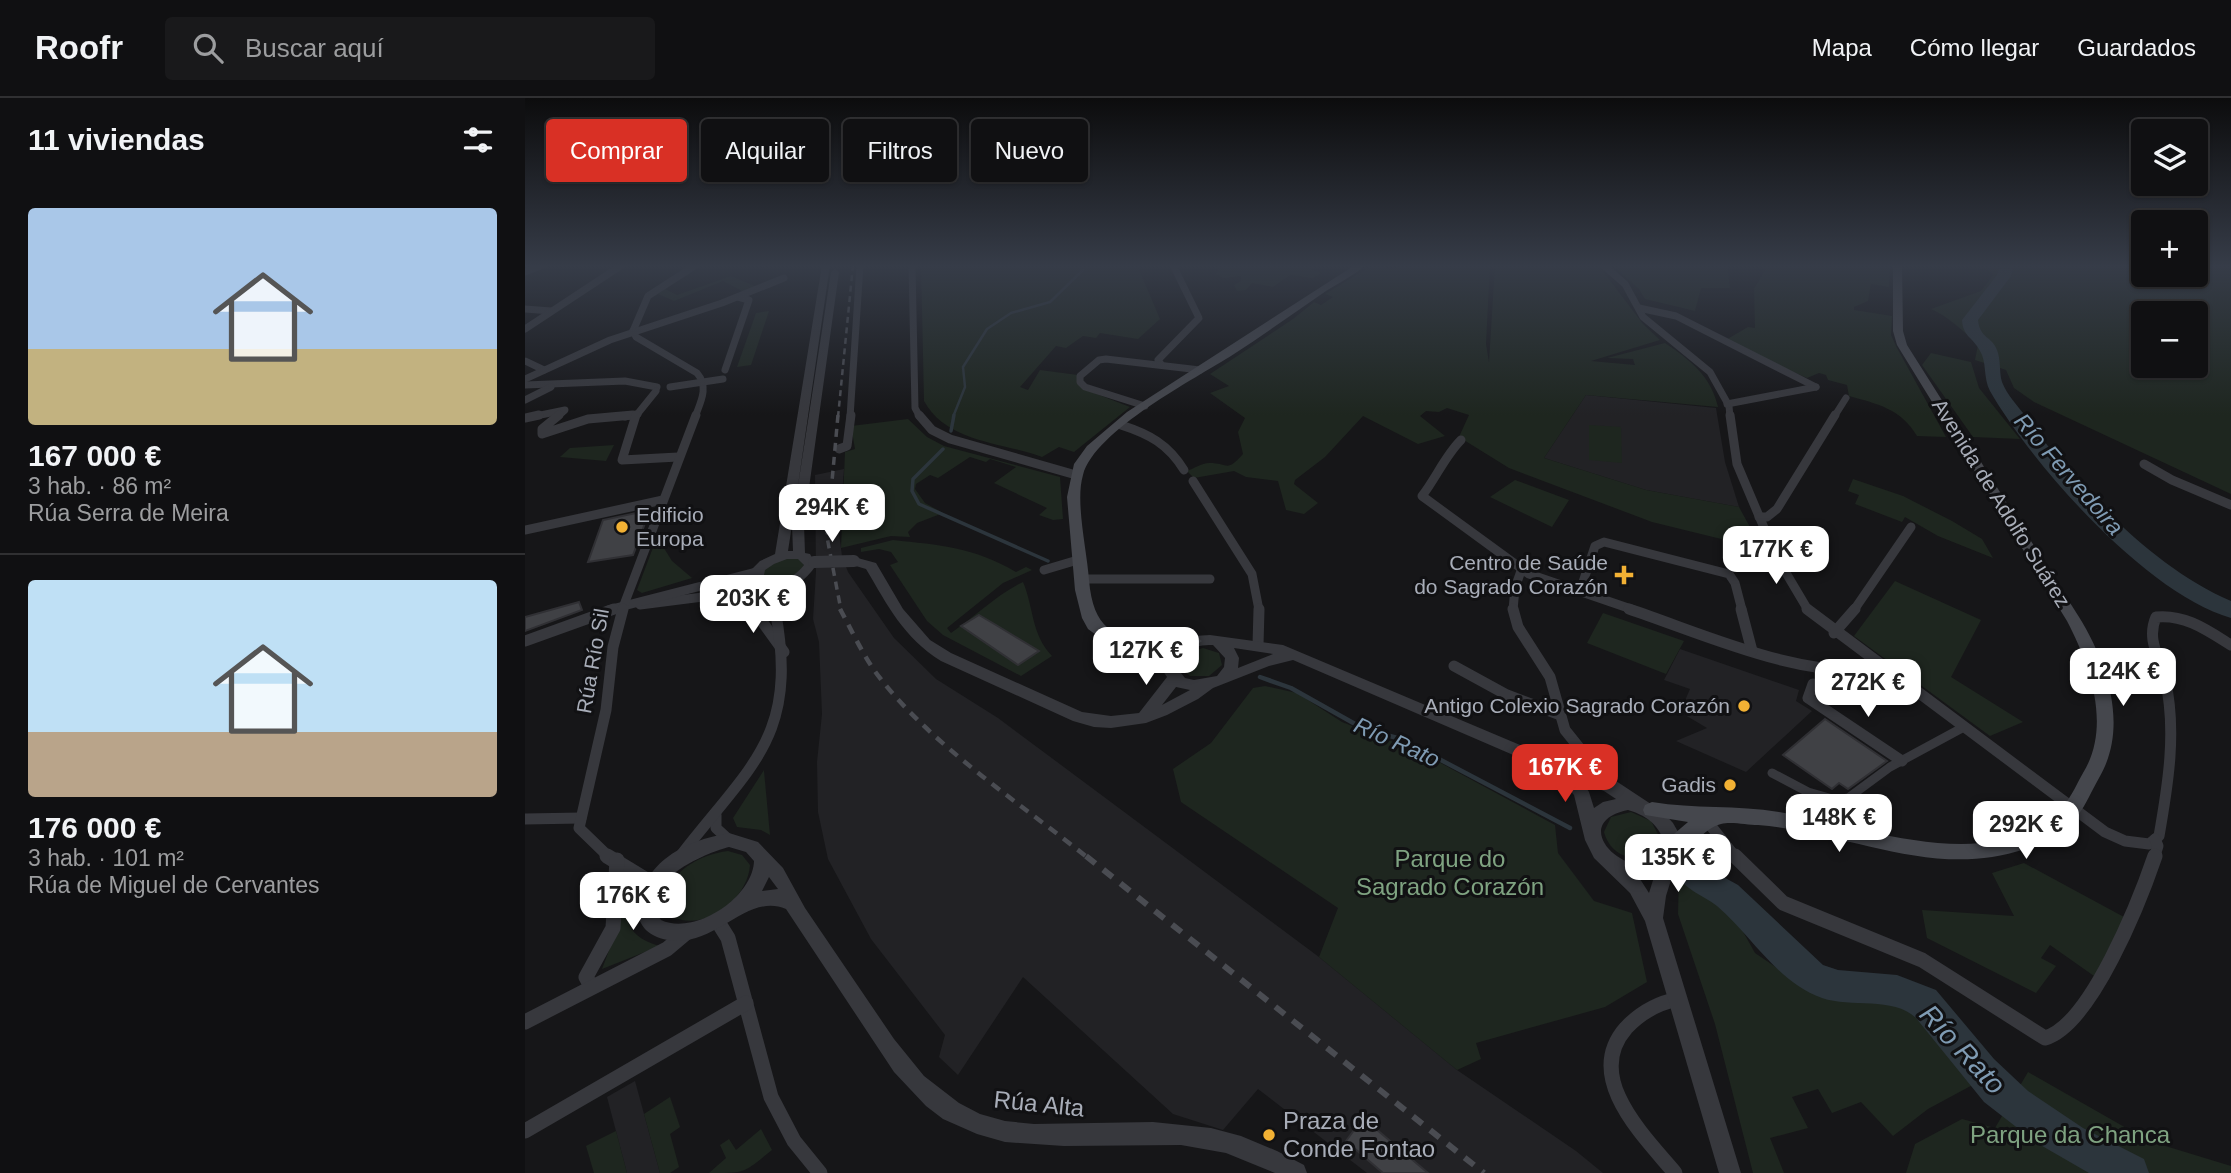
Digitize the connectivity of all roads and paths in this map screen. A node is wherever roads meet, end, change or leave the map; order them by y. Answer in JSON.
{"nodes":[{"id":1,"x":545,"y":315,"type":"edge"},
{"id":2,"x":640,"y":315,"type":"edge"},
{"id":3,"x":682,"y":315,"type":"edge"},
{"id":4,"x":745,"y":315,"type":"edge"},
{"id":5,"x":818,"y":315,"type":"edge"},
{"id":6,"x":828,"y":315,"type":"edge"},
{"id":7,"x":857,"y":315,"type":"edge"},
{"id":8,"x":913,"y":315,"type":"edge"},
{"id":9,"x":1198,"y":315,"type":"edge"},
{"id":10,"x":1284,"y":315,"type":"edge"},
{"id":11,"x":1642,"y":315,"type":"edge"},
{"id":12,"x":1672,"y":315,"type":"edge"},
{"id":13,"x":1898,"y":315,"type":"edge"},
{"id":14,"x":525,"y":329,"type":"edge"},
{"id":15,"x":633,"y":331,"type":"junction"},
{"id":16,"x":525,"y":361,"type":"edge"},
{"id":17,"x":1161,"y":364,"type":"junction"},
{"id":18,"x":544,"y":370,"type":"junction"},
{"id":19,"x":725,"y":370,"type":"dead end"},
{"id":20,"x":1200,"y":370,"type":"junction"},
{"id":21,"x":525,"y":379,"type":"edge"},
{"id":22,"x":723,"y":379,"type":"dead end"},
{"id":23,"x":703,"y":380,"type":"junction"},
{"id":24,"x":525,"y":385,"type":"edge"},
{"id":25,"x":551,"y":387,"type":"junction"},
{"id":26,"x":656,"y":389,"type":"junction"},
{"id":27,"x":1846,"y":398,"type":"dead end"},
{"id":28,"x":525,"y":400,"type":"edge"},
{"id":29,"x":1727,"y":404,"type":"junction"},
{"id":30,"x":1145,"y":406,"type":"junction"},
{"id":31,"x":638,"y":414,"type":"junction"},
{"id":32,"x":525,"y":418,"type":"edge"},
{"id":33,"x":1121,"y":425,"type":"junction"},
{"id":34,"x":1461,"y":440,"type":"dead end"},
{"id":35,"x":839,"y":449,"type":"dead end"},
{"id":36,"x":678,"y":457,"type":"junction"},
{"id":37,"x":2144,"y":464,"type":"dead end"},
{"id":38,"x":1184,"y":470,"type":"dead end"},
{"id":39,"x":1076,"y":475,"type":"junction"},
{"id":40,"x":1193,"y":481,"type":"dead end"},
{"id":41,"x":663,"y":500,"type":"junction"},
{"id":42,"x":2231,"y":505,"type":"edge"},
{"id":43,"x":1759,"y":517,"type":"junction"},
{"id":44,"x":1911,"y":527,"type":"dead end"},
{"id":45,"x":525,"y":530,"type":"edge"},
{"id":46,"x":781,"y":556,"type":"junction"},
{"id":47,"x":1081,"y":559,"type":"junction"},
{"id":48,"x":807,"y":560,"type":"junction"},
{"id":49,"x":1522,"y":568,"type":"junction"},
{"id":50,"x":1044,"y":570,"type":"dead end"},
{"id":51,"x":756,"y":572,"type":"junction"},
{"id":52,"x":1083,"y":579,"type":"junction"},
{"id":53,"x":1210,"y":579,"type":"dead end"},
{"id":54,"x":776,"y":587,"type":"junction"},
{"id":55,"x":1580,"y":591,"type":"junction"},
{"id":56,"x":1086,"y":605,"type":"joint"},
{"id":57,"x":625,"y":607,"type":"junction"},
{"id":58,"x":1834,"y":634,"type":"junction"},
{"id":59,"x":525,"y":641,"type":"edge"},
{"id":60,"x":1194,"y":641,"type":"junction"},
{"id":61,"x":1218,"y":642,"type":"junction"},
{"id":62,"x":1136,"y":643,"type":"junction"},
{"id":63,"x":1258,"y":645,"type":"junction"},
{"id":64,"x":2231,"y":646,"type":"edge"},
{"id":65,"x":783,"y":652,"type":"junction"},
{"id":66,"x":1752,"y":652,"type":"junction"},
{"id":67,"x":1293,"y":655,"type":"junction"},
{"id":68,"x":1169,"y":662,"type":"junction"},
{"id":69,"x":1454,"y":666,"type":"dead end"},
{"id":70,"x":1884,"y":670,"type":"junction"},
{"id":71,"x":1223,"y":678,"type":"junction"},
{"id":72,"x":1174,"y":679,"type":"junction"},
{"id":73,"x":1813,"y":684,"type":"dead end"},
{"id":74,"x":1208,"y":685,"type":"junction"},
{"id":75,"x":1558,"y":714,"type":"junction"},
{"id":76,"x":1144,"y":716,"type":"junction"},
{"id":77,"x":1962,"y":728,"type":"junction"},
{"id":78,"x":1902,"y":761,"type":"junction"},
{"id":79,"x":1557,"y":767,"type":"junction"},
{"id":80,"x":1772,"y":773,"type":"dead end"},
{"id":81,"x":1611,"y":786,"type":"junction"},
{"id":82,"x":1646,"y":808,"type":"junction"},
{"id":83,"x":2071,"y":810,"type":"junction"},
{"id":84,"x":716,"y":815,"type":"junction"},
{"id":85,"x":581,"y":818,"type":"junction"},
{"id":86,"x":525,"y":819,"type":"edge"},
{"id":87,"x":1715,"y":819,"type":"junction"},
{"id":88,"x":1591,"y":830,"type":"junction"},
{"id":89,"x":2155,"y":839,"type":"junction"},
{"id":90,"x":729,"y":840,"type":"junction"},
{"id":91,"x":1671,"y":854,"type":"junction"},
{"id":92,"x":680,"y":858,"type":"junction"},
{"id":93,"x":762,"y":858,"type":"junction"},
{"id":94,"x":617,"y":860,"type":"junction"},
{"id":95,"x":1616,"y":866,"type":"junction"},
{"id":96,"x":653,"y":884,"type":"junction"},
{"id":97,"x":792,"y":903,"type":"junction"},
{"id":98,"x":742,"y":904,"type":"junction"},
{"id":99,"x":1654,"y":919,"type":"junction"},
{"id":100,"x":719,"y":922,"type":"junction"},
{"id":101,"x":686,"y":933,"type":"junction"},
{"id":102,"x":591,"y":986,"type":"junction"},
{"id":103,"x":1678,"y":999,"type":"junction"},
{"id":104,"x":745,"y":1003,"type":"junction"},
{"id":105,"x":525,"y":1022,"type":"edge"},
{"id":106,"x":525,"y":1131,"type":"edge"},
{"id":107,"x":820,"y":1173,"type":"edge"},
{"id":108,"x":1296,"y":1173,"type":"edge"},
{"id":109,"x":1675,"y":1173,"type":"edge"},
{"id":110,"x":1730,"y":1173,"type":"edge"}],
"edges":[{"from":1,"to":14,"type":"street"},
{"from":2,"to":15,"type":"street"},
{"from":3,"to":15,"type":"street"},
{"from":4,"to":19,"type":"street"},
{"from":5,"to":46,"type":"street"},
{"from":6,"to":48,"type":"street"},
{"from":7,"to":35,"type":"street"},
{"from":8,"to":39,"type":"street"},
{"from":9,"to":17,"type":"street"},
{"from":10,"to":20,"type":"main road"},
{"from":11,"to":29,"type":"street"},
{"from":12,"to":29,"type":"street"},
{"from":13,"to":83,"type":"main road","name":"Avenida de Adolfo Suárez"},
{"from":15,"to":18,"type":"street"},
{"from":15,"to":23,"type":"street"},
{"from":16,"to":18,"type":"street"},
{"from":17,"to":20,"type":"street"},
{"from":17,"to":30,"type":"street"},
{"from":18,"to":21,"type":"street"},
{"from":20,"to":30,"type":"main road"},
{"from":22,"to":23,"type":"street"},
{"from":23,"to":26,"type":"street"},
{"from":23,"to":36,"type":"street","name":"Rúa Río Sil"},
{"from":24,"to":25,"type":"street"},
{"from":25,"to":26,"type":"street"},
{"from":25,"to":28,"type":"street"},
{"from":26,"to":31,"type":"street"},
{"from":27,"to":43,"type":"street"},
{"from":29,"to":43,"type":"street"},
{"from":30,"to":33,"type":"main road"},
{"from":31,"to":32,"type":"street"},
{"from":31,"to":36,"type":"street"},
{"from":33,"to":38,"type":"street"},
{"from":33,"to":39,"type":"main road"},
{"from":34,"to":49,"type":"street"},
{"from":36,"to":41,"type":"street","name":"Rúa Río Sil"},
{"from":37,"to":42,"type":"street"},
{"from":39,"to":47,"type":"main road"},
{"from":40,"to":63,"type":"street"},
{"from":41,"to":45,"type":"street"},
{"from":41,"to":57,"type":"street","name":"Rúa Río Sil"},
{"from":43,"to":58,"type":"street"},
{"from":44,"to":58,"type":"street"},
{"from":46,"to":48,"type":"street"},
{"from":46,"to":51,"type":"street"},
{"from":47,"to":50,"type":"street"},
{"from":47,"to":52,"type":"main road"},
{"from":48,"to":54,"type":"street"},
{"from":48,"to":76,"type":"street","bridge":true},
{"from":49,"to":55,"type":"street"},
{"from":49,"to":75,"type":"street"},
{"from":51,"to":54,"type":"street"},
{"from":51,"to":57,"type":"street"},
{"from":52,"to":53,"type":"street"},
{"from":52,"to":56,"type":"main road"},
{"from":54,"to":65,"type":"street"},
{"from":55,"to":66,"type":"street"},
{"from":55,"to":66,"type":"street"},
{"from":56,"to":62,"type":"main road"},
{"from":57,"to":59,"type":"street"},
{"from":57,"to":65,"type":"street"},
{"from":57,"to":85,"type":"street","name":"Rúa Río Sil"},
{"from":58,"to":70,"type":"street"},
{"from":60,"to":61,"type":"street"},
{"from":60,"to":62,"type":"main road"},
{"from":60,"to":68,"type":"street"},
{"from":61,"to":63,"type":"street"},
{"from":61,"to":71,"type":"street"},
{"from":62,"to":68,"type":"main road"},
{"from":63,"to":67,"type":"street"},
{"from":64,"to":89,"type":"street"},
{"from":65,"to":84,"type":"street"},
{"from":66,"to":70,"type":"street"},
{"from":67,"to":71,"type":"street"},
{"from":67,"to":79,"type":"street"},
{"from":68,"to":72,"type":"street"},
{"from":69,"to":75,"type":"street"},
{"from":70,"to":77,"type":"street"},
{"from":71,"to":74,"type":"street"},
{"from":72,"to":74,"type":"street"},
{"from":72,"to":76,"type":"street"},
{"from":73,"to":78,"type":"street"},
{"from":74,"to":76,"type":"street"},
{"from":75,"to":81,"type":"street"},
{"from":77,"to":78,"type":"street"},
{"from":77,"to":83,"type":"street"},
{"from":78,"to":80,"type":"street"},
{"from":79,"to":81,"type":"street"},
{"from":79,"to":88,"type":"street"},
{"from":81,"to":82,"type":"street"},
{"from":82,"to":87,"type":"main road","name":"Avenida de Adolfo Suárez"},
{"from":82,"to":88,"type":"street"},
{"from":82,"to":91,"type":"street"},
{"from":83,"to":87,"type":"main road","name":"Avenida de Adolfo Suárez"},
{"from":83,"to":89,"type":"street"},
{"from":84,"to":90,"type":"street"},
{"from":84,"to":92,"type":"street"},
{"from":85,"to":86,"type":"street"},
{"from":85,"to":94,"type":"street"},
{"from":87,"to":89,"type":"street"},
{"from":87,"to":91,"type":"main road"},
{"from":88,"to":95,"type":"street"},
{"from":90,"to":92,"type":"street"},
{"from":90,"to":93,"type":"street"},
{"from":91,"to":95,"type":"street"},
{"from":91,"to":99,"type":"street"},
{"from":92,"to":96,"type":"street"},
{"from":93,"to":97,"type":"street","name":"Rúa Alta"},
{"from":93,"to":98,"type":"street"},
{"from":94,"to":96,"type":"street"},
{"from":94,"to":102,"type":"street"},
{"from":95,"to":99,"type":"street"},
{"from":96,"to":101,"type":"street"},
{"from":97,"to":98,"type":"street"},
{"from":97,"to":108,"type":"street","name":"Rúa Alta"},
{"from":98,"to":100,"type":"street"},
{"from":99,"to":103,"type":"street"},
{"from":100,"to":101,"type":"street"},
{"from":100,"to":104,"type":"street"},
{"from":101,"to":102,"type":"street"},
{"from":102,"to":105,"type":"street"},
{"from":103,"to":109,"type":"street"},
{"from":103,"to":110,"type":"street"},
{"from":104,"to":106,"type":"street"},
{"from":104,"to":107,"type":"street"}]}
